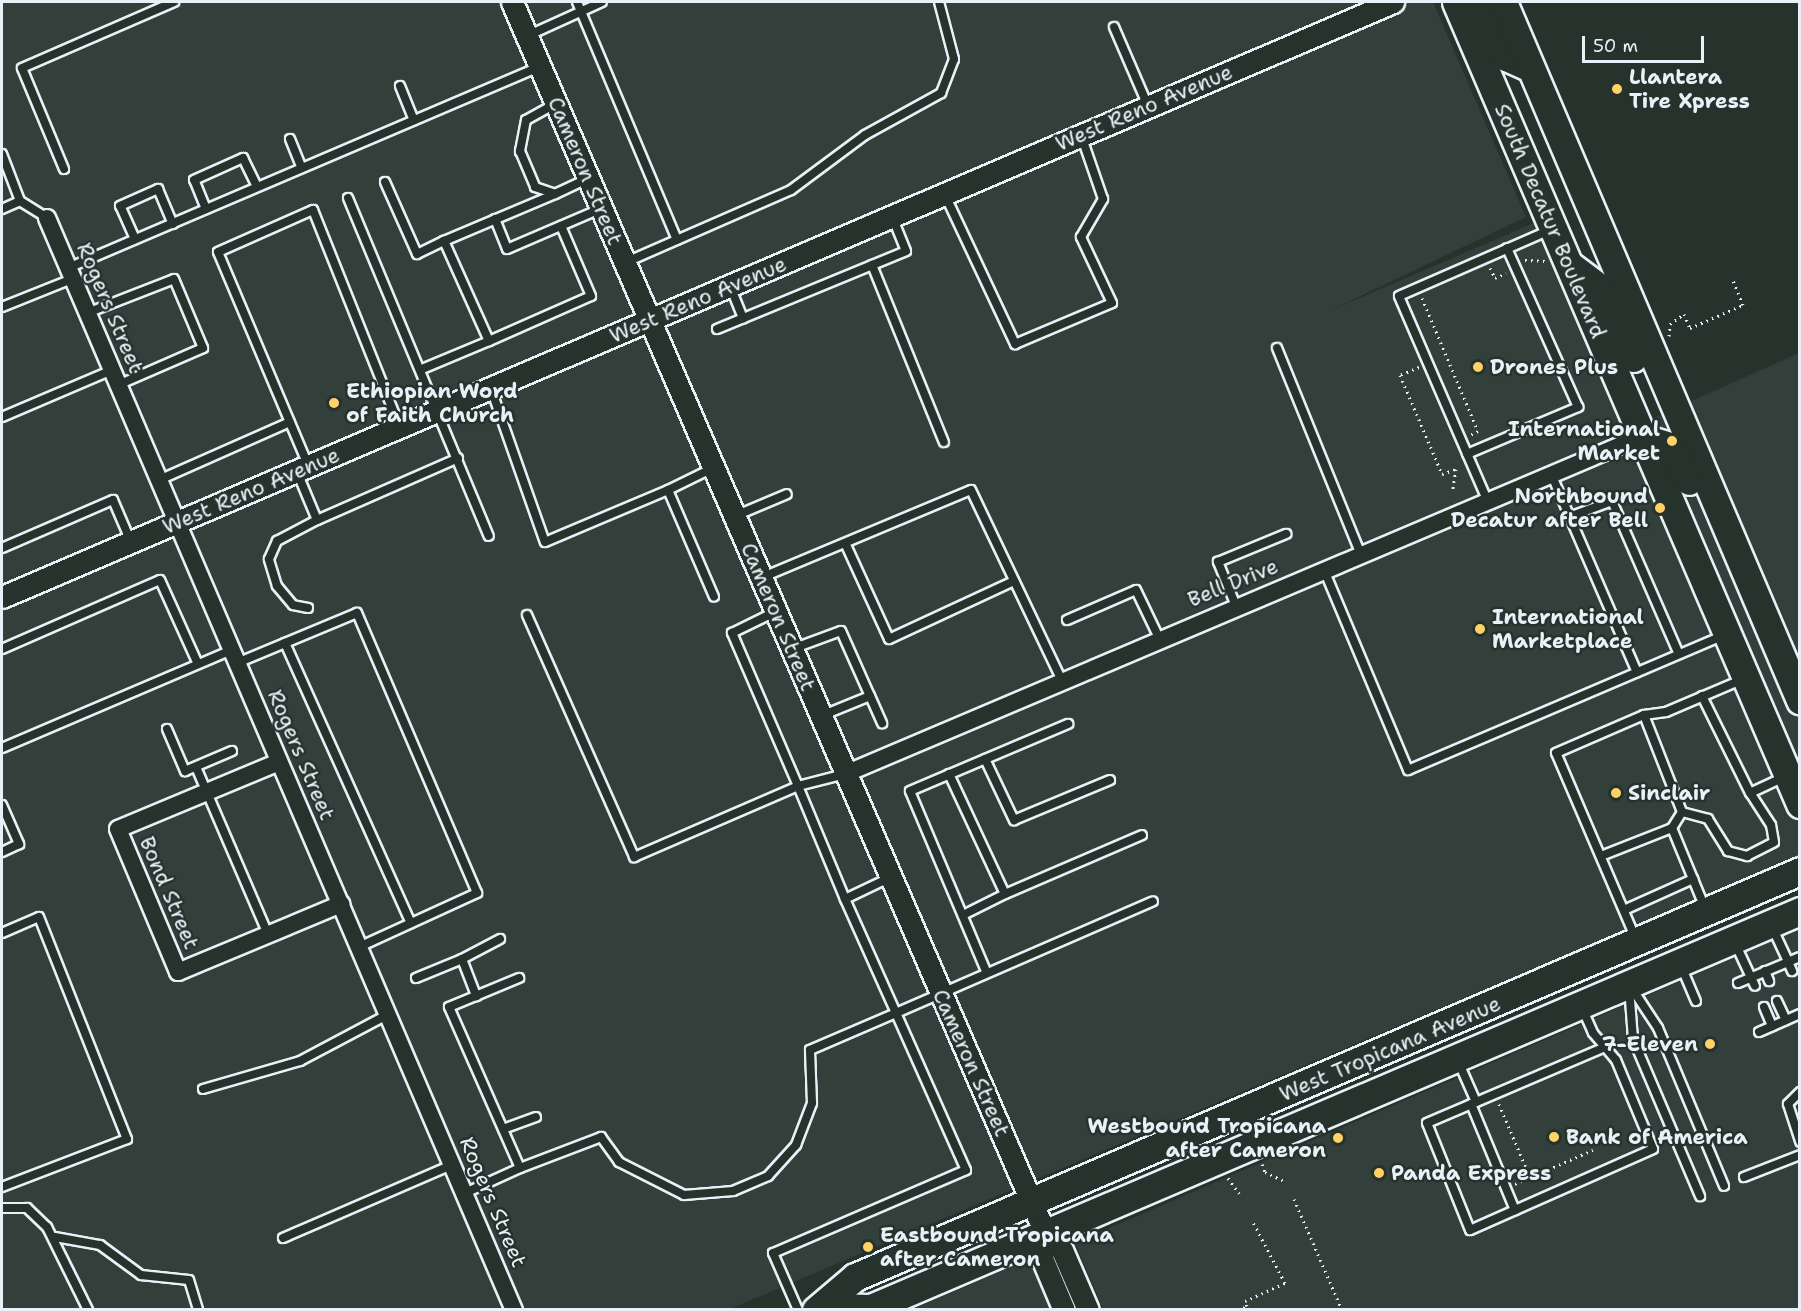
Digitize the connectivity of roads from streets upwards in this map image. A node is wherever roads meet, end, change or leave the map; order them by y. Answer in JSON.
{"nodes":[{"id":1,"x":512,"y":2,"type":"edge"},
{"id":2,"x":1393,"y":2,"type":"edge"},
{"id":3,"x":1456,"y":2,"type":"edge"},
{"id":4,"x":1480,"y":2,"type":"edge"},
{"id":5,"x":1503,"y":2,"type":"edge"},
{"id":6,"x":1531,"y":68,"type":"junction"},
{"id":7,"x":46,"y":218,"type":"road end"},
{"id":8,"x":1570,"y":266,"type":"junction"},
{"id":9,"x":649,"y":321,"type":"junction"},
{"id":10,"x":1680,"y":423,"type":"junction"},
{"id":11,"x":1640,"y":437,"type":"junction"},
{"id":12,"x":177,"y":523,"type":"junction"},
{"id":13,"x":1734,"y":547,"type":"junction"},
{"id":14,"x":2,"y":597,"type":"edge"},
{"id":15,"x":1800,"y":700,"type":"edge"},
{"id":16,"x":279,"y":762,"type":"junction"},
{"id":17,"x":845,"y":774,"type":"junction"},
{"id":18,"x":1800,"y":804,"type":"edge"},
{"id":19,"x":1800,"y":870,"type":"edge"},
{"id":20,"x":340,"y":904,"type":"junction"},
{"id":21,"x":1800,"y":911,"type":"edge"},
{"id":22,"x":1607,"y":956,"type":"junction"},
{"id":23,"x":1456,"y":1058,"type":"junction"},
{"id":24,"x":1031,"y":1202,"type":"junction"},
{"id":25,"x":1045,"y":1233,"type":"junction"},
{"id":26,"x":812,"y":1309,"type":"edge"},
{"id":27,"x":870,"y":1309,"type":"edge"},
{"id":28,"x":514,"y":1310,"type":"edge"},
{"id":29,"x":1065,"y":1310,"type":"edge"},
{"id":30,"x":1088,"y":1310,"type":"edge"}],
"edges":[{"from":1,"to":9,"type":"street","name":"Cameron Street"},
{"from":2,"to":9,"type":"street","name":"West Reno Avenue"},
{"from":3,"to":8,"type":"main road","name":"South Decatur Boulevard"},
{"from":4,"to":6,"type":"main road"},
{"from":5,"to":6,"type":"main road","name":"South Decatur Boulevard"},
{"from":6,"to":10,"type":"main road","name":"South Decatur Boulevard"},
{"from":7,"to":12,"type":"street","name":"Rogers Street"},
{"from":8,"to":10,"type":"main road"},
{"from":8,"to":11,"type":"main road","name":"South Decatur Boulevard"},
{"from":9,"to":12,"type":"street","name":"West Reno Avenue"},
{"from":9,"to":17,"type":"street","name":"Cameron Street"},
{"from":10,"to":13,"type":"main road","name":"South Decatur Boulevard"},
{"from":11,"to":13,"type":"main road"},
{"from":11,"to":17,"type":"street","name":"Bell Drive"},
{"from":11,"to":18,"type":"main road","name":"South Decatur Boulevard"},
{"from":12,"to":14,"type":"street","name":"West Reno Avenue"},
{"from":12,"to":16,"type":"street","name":"Rogers Street"},
{"from":13,"to":15,"type":"main road","name":"South Decatur Boulevard"},
{"from":16,"to":20,"type":"street","name":"Rogers Street"},
{"from":16,"to":20,"type":"street","name":"Bond Street"},
{"from":17,"to":24,"type":"street","name":"Cameron Street"},
{"from":19,"to":22,"type":"main road","name":"West Tropicana Avenue"},
{"from":20,"to":28,"type":"street","name":"Rogers Street"},
{"from":21,"to":23,"type":"main road","name":"West Tropicana Avenue"},
{"from":22,"to":23,"type":"main road"},
{"from":22,"to":24,"type":"main road","name":"West Tropicana Avenue"},
{"from":23,"to":25,"type":"main road","name":"West Tropicana Avenue"},
{"from":24,"to":25,"type":"street","name":"Cameron Street"},
{"from":24,"to":26,"type":"main road","name":"West Tropicana Avenue"},
{"from":25,"to":27,"type":"main road","name":"West Tropicana Avenue"},
{"from":25,"to":29,"type":"street","name":"Cameron Street"},
{"from":25,"to":30,"type":"street","name":"Cameron Street"},
{"from":26,"to":27,"type":"main road","name":"West Tropicana Avenue"}]}
